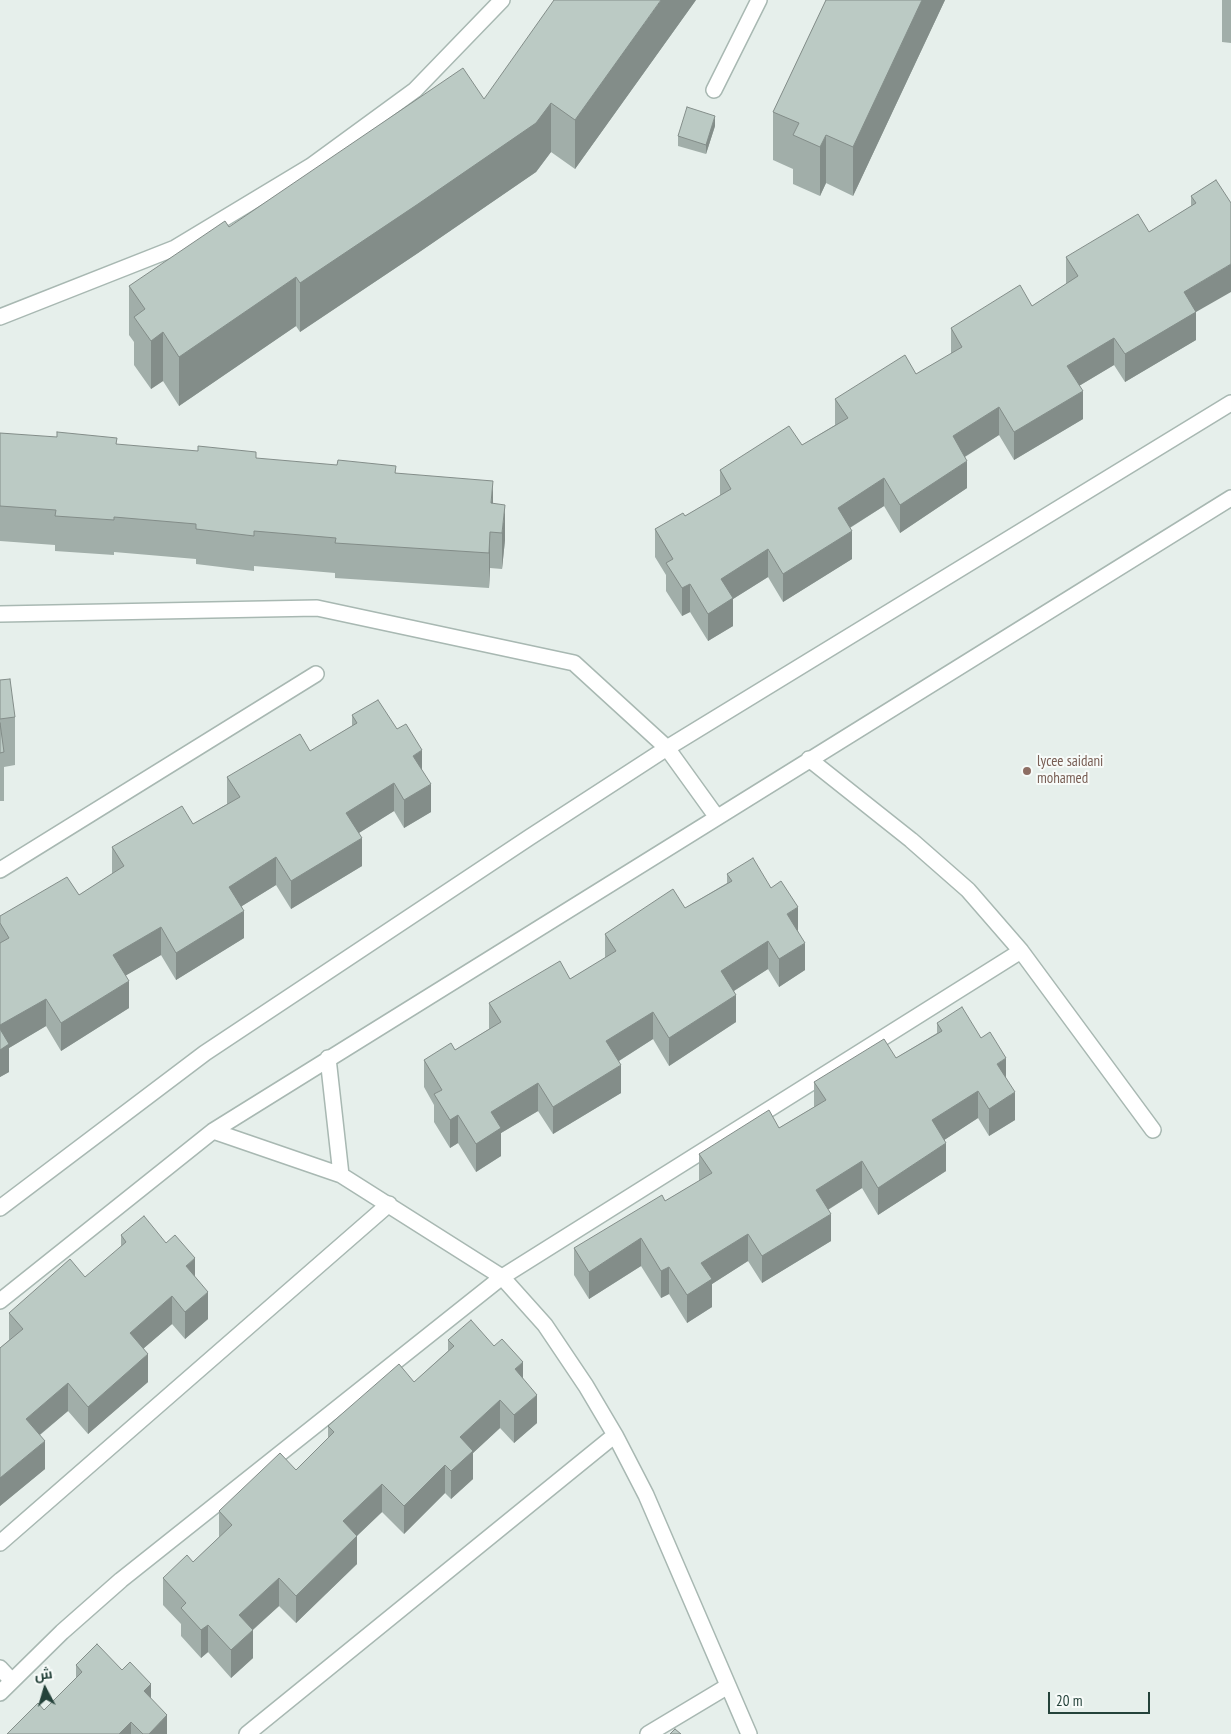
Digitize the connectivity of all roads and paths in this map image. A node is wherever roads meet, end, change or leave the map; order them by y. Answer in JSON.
{"nodes":[{"id":1,"x":502,"y":0,"type":"edge"},
{"id":2,"x":759,"y":0,"type":"edge"},
{"id":3,"x":714,"y":90,"type":"dead end"},
{"id":4,"x":0,"y":317,"type":"edge"},
{"id":5,"x":1231,"y":403,"type":"edge"},
{"id":6,"x":1231,"y":498,"type":"edge"},
{"id":7,"x":0,"y":614,"type":"edge"},
{"id":8,"x":316,"y":674,"type":"dead end"},
{"id":9,"x":667,"y":748,"type":"junction"},
{"id":10,"x":810,"y":759,"type":"junction"},
{"id":11,"x":716,"y":816,"type":"junction"},
{"id":12,"x":0,"y":870,"type":"edge"},
{"id":13,"x":1021,"y":950,"type":"junction"},
{"id":14,"x":328,"y":1058,"type":"junction"},
{"id":15,"x":213,"y":1130,"type":"junction"},
{"id":16,"x":1153,"y":1130,"type":"dead end"},
{"id":17,"x":341,"y":1175,"type":"junction"},
{"id":18,"x":389,"y":1204,"type":"junction"},
{"id":19,"x":0,"y":1208,"type":"edge"},
{"id":20,"x":502,"y":1277,"type":"junction"},
{"id":21,"x":0,"y":1301,"type":"edge"},
{"id":22,"x":616,"y":1435,"type":"junction"},
{"id":23,"x":0,"y":1543,"type":"edge"},
{"id":24,"x":0,"y":1668,"type":"edge"},
{"id":25,"x":12,"y":1681,"type":"junction"},
{"id":26,"x":728,"y":1686,"type":"junction"},
{"id":27,"x":0,"y":1694,"type":"edge"},
{"id":28,"x":247,"y":1734,"type":"edge"},
{"id":29,"x":648,"y":1734,"type":"edge"},
{"id":30,"x":749,"y":1734,"type":"edge"}],
"edges":[{"from":1,"to":4,"type":"street"},
{"from":2,"to":3,"type":"street"},
{"from":5,"to":9,"type":"street"},
{"from":6,"to":10,"type":"street"},
{"from":7,"to":9,"type":"street"},
{"from":8,"to":12,"type":"street"},
{"from":9,"to":11,"type":"street"},
{"from":9,"to":19,"type":"street"},
{"from":10,"to":11,"type":"street"},
{"from":10,"to":13,"type":"street"},
{"from":11,"to":14,"type":"street"},
{"from":13,"to":16,"type":"street"},
{"from":13,"to":20,"type":"street"},
{"from":14,"to":15,"type":"street"},
{"from":14,"to":17,"type":"street"},
{"from":15,"to":17,"type":"street"},
{"from":15,"to":21,"type":"street"},
{"from":17,"to":18,"type":"street"},
{"from":18,"to":20,"type":"street"},
{"from":18,"to":23,"type":"street"},
{"from":20,"to":22,"type":"street"},
{"from":20,"to":25,"type":"street"},
{"from":22,"to":26,"type":"street"},
{"from":22,"to":28,"type":"street"},
{"from":24,"to":25,"type":"street"},
{"from":25,"to":27,"type":"street"},
{"from":26,"to":29,"type":"street"},
{"from":26,"to":30,"type":"street"}]}
